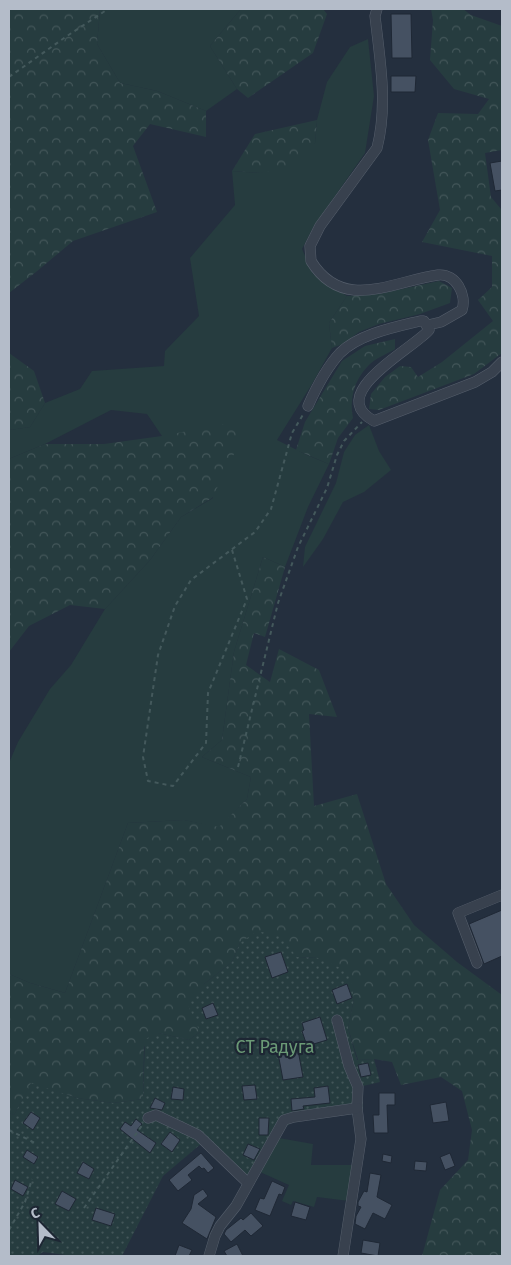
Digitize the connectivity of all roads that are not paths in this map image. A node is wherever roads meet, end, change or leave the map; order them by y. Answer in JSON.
{"nodes":[{"id":1,"x":377,"y":9,"type":"edge"},
{"id":2,"x":428,"y":325,"type":"junction"},
{"id":3,"x":502,"y":362,"type":"edge"},
{"id":4,"x":308,"y":406,"type":"road end"},
{"id":5,"x":502,"y":895,"type":"edge"},
{"id":6,"x":477,"y":963,"type":"dead end"},
{"id":7,"x":337,"y":1020,"type":"dead end"},
{"id":8,"x":357,"y":1108,"type":"junction"},
{"id":9,"x":148,"y":1118,"type":"road end"},
{"id":10,"x":248,"y":1183,"type":"junction"},
{"id":11,"x":210,"y":1256,"type":"edge"},
{"id":12,"x":343,"y":1256,"type":"edge"}],
"edges":[{"from":1,"to":2,"type":"street"},
{"from":2,"to":3,"type":"street"},
{"from":2,"to":4,"type":"street"},
{"from":5,"to":6,"type":"street"},
{"from":7,"to":8,"type":"street"},
{"from":8,"to":10,"type":"street"},
{"from":8,"to":12,"type":"street"},
{"from":9,"to":10,"type":"street"},
{"from":10,"to":11,"type":"street"}]}
